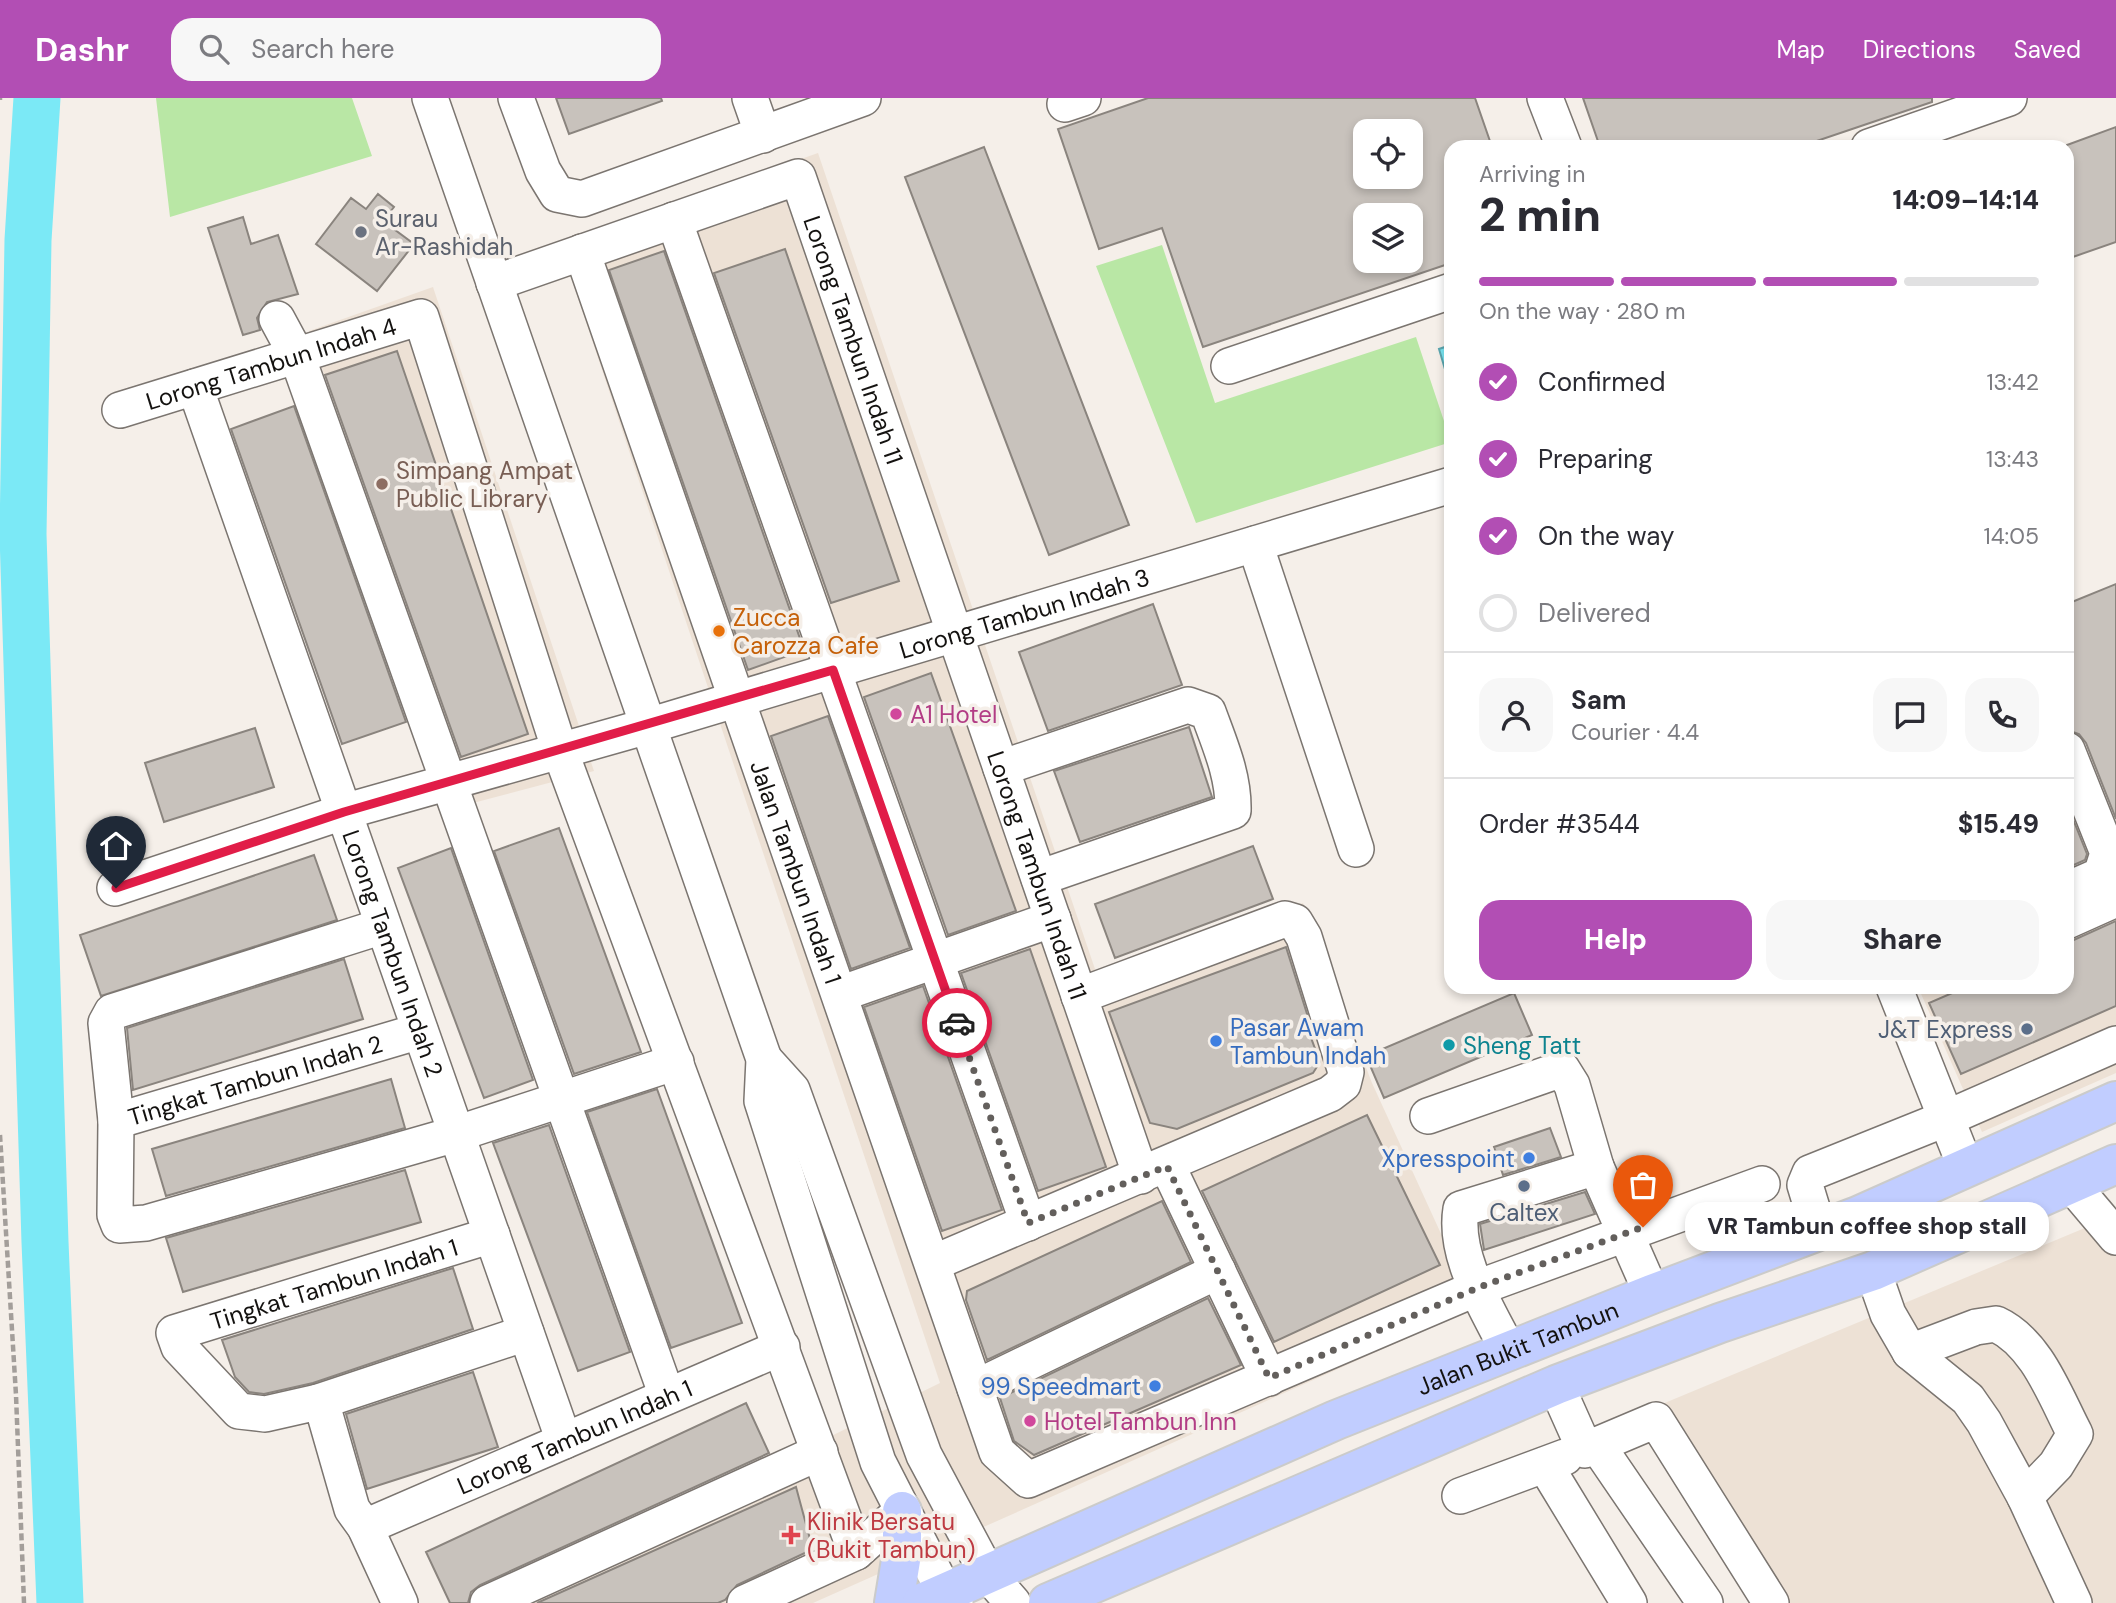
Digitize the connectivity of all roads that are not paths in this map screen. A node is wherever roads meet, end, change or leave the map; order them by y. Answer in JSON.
{"nodes":[{"id":1,"x":430,"y":98,"type":"edge"},
{"id":2,"x":516,"y":98,"type":"edge"},
{"id":3,"x":750,"y":98,"type":"edge"},
{"id":4,"x":863,"y":98,"type":"edge"},
{"id":5,"x":1545,"y":98,"type":"edge"},
{"id":6,"x":2009,"y":98,"type":"edge"},
{"id":7,"x":764,"y":135,"type":"junction"},
{"id":8,"x":1561,"y":140,"type":"edge"},
{"id":9,"x":1889,"y":140,"type":"edge"},
{"id":10,"x":674,"y":220,"type":"junction"},
{"id":11,"x":582,"y":252,"type":"junction"},
{"id":12,"x":494,"y":283,"type":"junction"},
{"id":13,"x":1444,"y":293,"type":"edge"},
{"id":14,"x":277,"y":319,"type":"dead end"},
{"id":15,"x":297,"y":356,"type":"junction"},
{"id":16,"x":1229,"y":366,"type":"dead end"},
{"id":17,"x":195,"y":387,"type":"junction"},
{"id":18,"x":120,"y":410,"type":"dead end"},
{"id":19,"x":1444,"y":487,"type":"edge"},
{"id":20,"x":1255,"y":544,"type":"junction"},
{"id":21,"x":956,"y":634,"type":"junction"},
{"id":22,"x":833,"y":670,"type":"junction"},
{"id":23,"x":738,"y":699,"type":"junction"},
{"id":24,"x":648,"y":726,"type":"junction"},
{"id":25,"x":559,"y":748,"type":"junction"},
{"id":26,"x":1001,"y":768,"type":"junction"},
{"id":27,"x":2074,"y":768,"type":"edge"},
{"id":28,"x":449,"y":782,"type":"junction"},
{"id":29,"x":344,"y":812,"type":"junction"},
{"id":30,"x":1356,"y":849,"type":"dead end"},
{"id":31,"x":1039,"y":878,"type":"junction"},
{"id":32,"x":2074,"y":887,"type":"edge"},
{"id":33,"x":116,"y":888,"type":"dead end"},
{"id":34,"x":2116,"y":900,"type":"edge"},
{"id":35,"x":2074,"y":918,"type":"edge"},
{"id":36,"x":1053,"y":919,"type":"junction"},
{"id":37,"x":383,"y":926,"type":"junction"},
{"id":38,"x":935,"y":961,"type":"junction"},
{"id":39,"x":1904,"y":994,"type":"edge"},
{"id":40,"x":840,"y":995,"type":"junction"},
{"id":41,"x":1079,"y":996,"type":"junction"},
{"id":42,"x":420,"y":1031,"type":"junction"},
{"id":43,"x":2116,"y":1044,"type":"edge"},
{"id":44,"x":764,"y":1059,"type":"junction"},
{"id":45,"x":676,"y":1062,"type":"junction"},
{"id":46,"x":562,"y":1100,"type":"junction"},
{"id":47,"x":2116,"y":1101,"type":"edge"},
{"id":48,"x":1428,"y":1116,"type":"dead end"},
{"id":49,"x":1947,"y":1118,"type":"junction"},
{"id":50,"x":116,"y":1121,"type":"junction"},
{"id":51,"x":456,"y":1134,"type":"junction"},
{"id":52,"x":2116,"y":1164,"type":"edge"},
{"id":53,"x":1596,"y":1167,"type":"junction"},
{"id":54,"x":1966,"y":1168,"type":"junction"},
{"id":55,"x":1154,"y":1171,"type":"junction"},
{"id":56,"x":1762,"y":1184,"type":"dead end"},
{"id":57,"x":2072,"y":1185,"type":"junction"},
{"id":58,"x":1028,"y":1223,"type":"junction"},
{"id":59,"x":1819,"y":1231,"type":"junction"},
{"id":60,"x":1626,"y":1233,"type":"junction"},
{"id":61,"x":492,"y":1236,"type":"junction"},
{"id":62,"x":2116,"y":1237,"type":"edge"},
{"id":63,"x":933,"y":1263,"type":"junction"},
{"id":64,"x":1218,"y":1271,"type":"junction"},
{"id":65,"x":1873,"y":1271,"type":"junction"},
{"id":66,"x":1477,"y":1288,"type":"junction"},
{"id":67,"x":1652,"y":1294,"type":"junction"},
{"id":68,"x":526,"y":1333,"type":"junction"},
{"id":69,"x":782,"y":1348,"type":"junction"},
{"id":70,"x":1509,"y":1352,"type":"junction"},
{"id":71,"x":1910,"y":1352,"type":"junction"},
{"id":72,"x":1269,"y":1378,"type":"junction"},
{"id":73,"x":1556,"y":1385,"type":"junction"},
{"id":74,"x":975,"y":1388,"type":"junction"},
{"id":75,"x":667,"y":1396,"type":"junction"},
{"id":76,"x":318,"y":1402,"type":"junction"},
{"id":77,"x":564,"y":1441,"type":"junction"},
{"id":78,"x":1591,"y":1447,"type":"junction"},
{"id":79,"x":820,"y":1451,"type":"junction"},
{"id":80,"x":1545,"y":1465,"type":"junction"},
{"id":81,"x":1624,"y":1484,"type":"junction"},
{"id":82,"x":1460,"y":1496,"type":"dead end"},
{"id":83,"x":2025,"y":1497,"type":"junction"},
{"id":84,"x":1572,"y":1510,"type":"junction"},
{"id":85,"x":902,"y":1511,"type":"junction"},
{"id":86,"x":365,"y":1527,"type":"junction"},
{"id":87,"x":856,"y":1552,"type":"junction"},
{"id":88,"x":988,"y":1573,"type":"junction"},
{"id":89,"x":1099,"y":1590,"type":"edge"},
{"id":90,"x":941,"y":1600,"type":"edge"},
{"id":91,"x":400,"y":1603,"type":"edge"},
{"id":92,"x":488,"y":1603,"type":"edge"},
{"id":93,"x":745,"y":1603,"type":"edge"},
{"id":94,"x":894,"y":1603,"type":"edge"},
{"id":95,"x":1013,"y":1603,"type":"edge"},
{"id":96,"x":1048,"y":1603,"type":"edge"},
{"id":97,"x":1629,"y":1603,"type":"edge"},
{"id":98,"x":1705,"y":1603,"type":"edge"},
{"id":99,"x":1771,"y":1603,"type":"edge"},
{"id":100,"x":2074,"y":1603,"type":"edge"}],
"edges":[{"from":1,"to":12,"type":"street"},
{"from":2,"to":7,"type":"street"},
{"from":3,"to":7,"type":"street"},
{"from":4,"to":7,"type":"street"},
{"from":5,"to":8,"type":"street"},
{"from":6,"to":9,"type":"street"},
{"from":10,"to":11,"type":"street"},
{"from":10,"to":21,"type":"street","name":"Lorong Tambun Indah 11"},
{"from":10,"to":22,"type":"street"},
{"from":11,"to":12,"type":"street"},
{"from":11,"to":23,"type":"street","name":"Jalan Tambun Indah 1"},
{"from":12,"to":24,"type":"street"},
{"from":13,"to":16,"type":"street"},
{"from":14,"to":15,"type":"street"},
{"from":15,"to":17,"type":"street","name":"Lorong Tambun Indah 4"},
{"from":15,"to":25,"type":"street","name":"Lorong Tambun Indah 4"},
{"from":15,"to":28,"type":"street"},
{"from":17,"to":18,"type":"street","name":"Lorong Tambun Indah 4"},
{"from":17,"to":29,"type":"street","name":"Lorong Tambun Indah 2"},
{"from":19,"to":20,"type":"street","name":"Lorong Tambun Indah 3"},
{"from":20,"to":21,"type":"street","name":"Lorong Tambun Indah 3"},
{"from":20,"to":30,"type":"street"},
{"from":21,"to":22,"type":"street","name":"Lorong Tambun Indah 3"},
{"from":21,"to":26,"type":"street","name":"Lorong Tambun Indah 11"},
{"from":22,"to":23,"type":"street","name":"Lorong Tambun Indah 3"},
{"from":22,"to":38,"type":"street"},
{"from":23,"to":24,"type":"street","name":"Lorong Tambun Indah 3"},
{"from":23,"to":40,"type":"street","name":"Jalan Tambun Indah 1"},
{"from":24,"to":25,"type":"street","name":"Lorong Tambun Indah 3"},
{"from":24,"to":44,"type":"street"},
{"from":25,"to":28,"type":"street","name":"Lorong Tambun Indah 3"},
{"from":25,"to":45,"type":"street"},
{"from":26,"to":31,"type":"street","name":"Lorong Tambun Indah 11"},
{"from":26,"to":31,"type":"street"},
{"from":27,"to":32,"type":"street"},
{"from":28,"to":29,"type":"street","name":"Lorong Tambun Indah 3"},
{"from":28,"to":46,"type":"street"},
{"from":29,"to":33,"type":"street","name":"Lorong Tambun Indah 3"},
{"from":29,"to":37,"type":"street","name":"Lorong Tambun Indah 2"},
{"from":31,"to":36,"type":"street","name":"Lorong Tambun Indah 11"},
{"from":34,"to":35,"type":"street"},
{"from":36,"to":38,"type":"street"},
{"from":36,"to":41,"type":"street","name":"Lorong Tambun Indah 11"},
{"from":37,"to":42,"type":"street","name":"Lorong Tambun Indah 2"},
{"from":37,"to":50,"type":"street","name":"Tingkat Tambun Indah 2"},
{"from":38,"to":40,"type":"street"},
{"from":38,"to":58,"type":"street"},
{"from":39,"to":49,"type":"street"},
{"from":40,"to":63,"type":"street","name":"Jalan Tambun Indah 1"},
{"from":41,"to":55,"type":"street","name":"Lorong Tambun Indah 11"},
{"from":41,"to":55,"type":"street"},
{"from":42,"to":50,"type":"street","name":"Tingkat Tambun Indah 2"},
{"from":42,"to":51,"type":"street","name":"Lorong Tambun Indah 2"},
{"from":43,"to":49,"type":"street"},
{"from":44,"to":85,"type":"street"},
{"from":44,"to":88,"type":"street"},
{"from":45,"to":46,"type":"street"},
{"from":45,"to":69,"type":"street"},
{"from":46,"to":51,"type":"street"},
{"from":46,"to":75,"type":"street"},
{"from":47,"to":54,"type":"main road","name":"Jalan Bukit Tambun"},
{"from":48,"to":53,"type":"street"},
{"from":49,"to":54,"type":"street"},
{"from":49,"to":59,"type":"street"},
{"from":50,"to":51,"type":"street"},
{"from":51,"to":61,"type":"street","name":"Lorong Tambun Indah 2"},
{"from":52,"to":57,"type":"main road","name":"Jalan Bukit Tambun"},
{"from":53,"to":60,"type":"street"},
{"from":53,"to":66,"type":"street"},
{"from":54,"to":59,"type":"main road","name":"Jalan Bukit Tambun"},
{"from":55,"to":58,"type":"street"},
{"from":55,"to":64,"type":"street","name":"Lorong Tambun Indah 11"},
{"from":56,"to":60,"type":"street"},
{"from":57,"to":62,"type":"street"},
{"from":57,"to":65,"type":"main road","name":"Jalan Bukit Tambun"},
{"from":58,"to":63,"type":"street"},
{"from":59,"to":67,"type":"main road","name":"Jalan Bukit Tambun"},
{"from":60,"to":66,"type":"street"},
{"from":60,"to":67,"type":"street"},
{"from":61,"to":68,"type":"street","name":"Lorong Tambun Indah 2"},
{"from":61,"to":76,"type":"street","name":"Tingkat Tambun Indah 1"},
{"from":63,"to":74,"type":"street","name":"Jalan Tambun Indah 1"},
{"from":64,"to":72,"type":"street","name":"Lorong Tambun Indah 11"},
{"from":64,"to":74,"type":"street"},
{"from":65,"to":71,"type":"street"},
{"from":65,"to":73,"type":"main road","name":"Jalan Bukit Tambun"},
{"from":66,"to":70,"type":"street"},
{"from":66,"to":72,"type":"street"},
{"from":67,"to":70,"type":"main road","name":"Jalan Bukit Tambun"},
{"from":68,"to":76,"type":"street"},
{"from":68,"to":77,"type":"street","name":"Lorong Tambun Indah 2"},
{"from":69,"to":75,"type":"street","name":"Lorong Tambun Indah 1"},
{"from":69,"to":79,"type":"street"},
{"from":70,"to":88,"type":"main road","name":"Jalan Bukit Tambun"},
{"from":71,"to":83,"type":"street"},
{"from":71,"to":83,"type":"street"},
{"from":72,"to":74,"type":"street","name":"Jalan Tambun Indah 1"},
{"from":73,"to":78,"type":"street"},
{"from":73,"to":89,"type":"main road","name":"Jalan Bukit Tambun"},
{"from":75,"to":77,"type":"street","name":"Lorong Tambun Indah 1"},
{"from":76,"to":86,"type":"street"},
{"from":77,"to":86,"type":"street","name":"Lorong Tambun Indah 1"},
{"from":78,"to":80,"type":"street"},
{"from":78,"to":81,"type":"street"},
{"from":78,"to":99,"type":"street"},
{"from":79,"to":87,"type":"street"},
{"from":79,"to":92,"type":"street"},
{"from":80,"to":82,"type":"street"},
{"from":80,"to":84,"type":"street"},
{"from":81,"to":84,"type":"street"},
{"from":81,"to":98,"type":"street"},
{"from":83,"to":100,"type":"street"},
{"from":84,"to":97,"type":"street"},
{"from":85,"to":87,"type":"street"},
{"from":85,"to":90,"type":"street"},
{"from":85,"to":94,"type":"main road"},
{"from":86,"to":91,"type":"street"},
{"from":87,"to":93,"type":"street"},
{"from":88,"to":90,"type":"main road","name":"Jalan Bukit Tambun"},
{"from":88,"to":95,"type":"street"},
{"from":89,"to":96,"type":"main road","name":"Jalan Bukit Tambun"}]}
